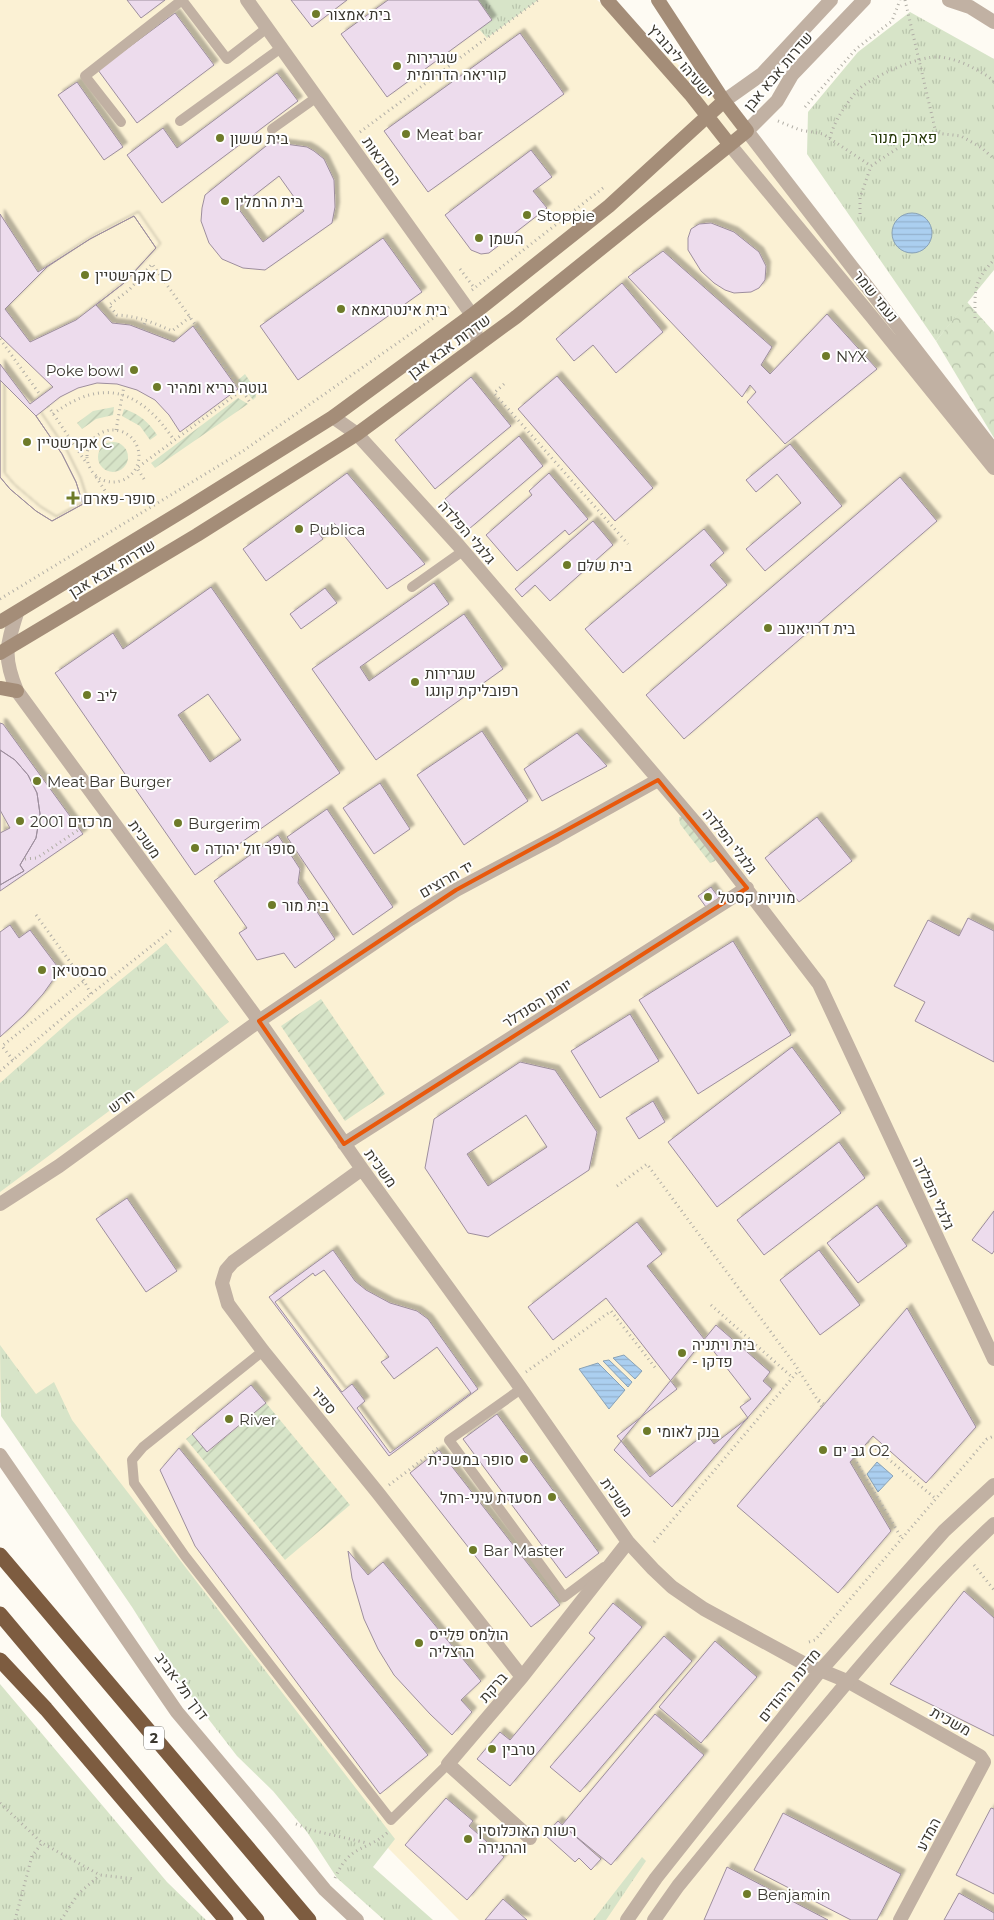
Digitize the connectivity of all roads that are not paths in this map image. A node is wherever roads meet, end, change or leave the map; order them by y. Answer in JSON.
{"nodes":[{"id":1,"x":182,"y":0,"type":"edge"},
{"id":2,"x":247,"y":0,"type":"edge"},
{"id":3,"x":607,"y":0,"type":"edge"},
{"id":4,"x":658,"y":0,"type":"edge"},
{"id":5,"x":831,"y":0,"type":"edge"},
{"id":6,"x":948,"y":0,"type":"edge"},
{"id":7,"x":865,"y":1,"type":"edge"},
{"id":8,"x":967,"y":3,"type":"edge"},
{"id":9,"x":994,"y":22,"type":"edge"},
{"id":10,"x":267,"y":28,"type":"junction"},
{"id":11,"x":281,"y":48,"type":"junction"},
{"id":12,"x":316,"y":97,"type":"junction"},
{"id":13,"x":724,"y":101,"type":"junction"},
{"id":14,"x":706,"y":117,"type":"junction"},
{"id":15,"x":180,"y":121,"type":"dead end"},
{"id":16,"x":120,"y":122,"type":"dead end"},
{"id":17,"x":272,"y":129,"type":"dead end"},
{"id":18,"x":747,"y":132,"type":"junction"},
{"id":19,"x":730,"y":145,"type":"junction"},
{"id":20,"x":472,"y":315,"type":"junction"},
{"id":21,"x":478,"y":345,"type":"junction"},
{"id":22,"x":333,"y":417,"type":"junction"},
{"id":23,"x":358,"y":434,"type":"junction"},
{"id":24,"x":994,"y":451,"type":"edge"},
{"id":25,"x":994,"y":468,"type":"edge"},
{"id":26,"x":463,"y":551,"type":"junction"},
{"id":27,"x":412,"y":587,"type":"dead end"},
{"id":28,"x":17,"y":613,"type":"junction"},
{"id":29,"x":0,"y":622,"type":"edge"},
{"id":30,"x":3,"y":652,"type":"edge"},
{"id":31,"x":0,"y":688,"type":"edge"},
{"id":32,"x":17,"y":691,"type":"junction"},
{"id":33,"x":658,"y":780,"type":"junction"},
{"id":34,"x":747,"y":888,"type":"junction"},
{"id":35,"x":259,"y":1021,"type":"junction"},
{"id":36,"x":344,"y":1144,"type":"junction"},
{"id":37,"x":362,"y":1170,"type":"junction"},
{"id":38,"x":0,"y":1204,"type":"edge"},
{"id":39,"x":263,"y":1351,"type":"junction"},
{"id":40,"x":994,"y":1359,"type":"edge"},
{"id":41,"x":521,"y":1388,"type":"junction"},
{"id":42,"x":0,"y":1455,"type":"edge"},
{"id":43,"x":994,"y":1485,"type":"edge"},
{"id":44,"x":994,"y":1524,"type":"edge"},
{"id":45,"x":628,"y":1542,"type":"junction"},
{"id":46,"x":0,"y":1555,"type":"edge"},
{"id":47,"x":616,"y":1558,"type":"junction"},
{"id":48,"x":0,"y":1614,"type":"edge"},
{"id":49,"x":0,"y":1660,"type":"edge"},
{"id":50,"x":820,"y":1671,"type":"junction"},
{"id":51,"x":522,"y":1677,"type":"junction"},
{"id":52,"x":844,"y":1684,"type":"junction"},
{"id":53,"x":448,"y":1764,"type":"junction"},
{"id":54,"x":989,"y":1765,"type":"edge"},
{"id":55,"x":530,"y":1838,"type":"dead end"},
{"id":56,"x":226,"y":1920,"type":"edge"},
{"id":57,"x":257,"y":1920,"type":"edge"},
{"id":58,"x":308,"y":1920,"type":"edge"},
{"id":59,"x":357,"y":1920,"type":"edge"},
{"id":60,"x":628,"y":1920,"type":"edge"},
{"id":61,"x":654,"y":1920,"type":"edge"},
{"id":62,"x":900,"y":1920,"type":"edge"}],
"edges":[{"from":1,"to":10,"type":"lane"},
{"from":1,"to":16,"type":"lane"},
{"from":2,"to":10,"type":"street","name":"הסדנאות"},
{"from":3,"to":14,"type":"main road","name":"ישעיהו ליבוביץ"},
{"from":4,"to":13,"type":"main road","name":"ישעיהו ליבוביץ"},
{"from":5,"to":13,"type":"street","name":"שדרות אבא אבן"},
{"from":6,"to":8,"type":"street"},
{"from":7,"to":18,"type":"street","name":"שדרות אבא אבן"},
{"from":8,"to":9,"type":"street"},
{"from":10,"to":11,"type":"street","name":"הסדנאות"},
{"from":11,"to":12,"type":"street","name":"הסדנאות"},
{"from":11,"to":15,"type":"lane"},
{"from":12,"to":17,"type":"lane"},
{"from":12,"to":20,"type":"street","name":"הסדנאות"},
{"from":13,"to":14,"type":"main road","name":"שדרות אבא אבן"},
{"from":13,"to":18,"type":"main road","name":"ישעיהו ליבוביץ"},
{"from":14,"to":19,"type":"main road","name":"ישעיהו ליבוביץ"},
{"from":14,"to":20,"type":"main road","name":"שדרות אבא אבן"},
{"from":18,"to":19,"type":"main road","name":"שדרות אבא אבן"},
{"from":18,"to":24,"type":"street","name":"נעמי שמר"},
{"from":19,"to":21,"type":"main road","name":"שדרות אבא אבן"},
{"from":19,"to":25,"type":"street","name":"נעמי שמר"},
{"from":20,"to":21,"type":"street","name":"הסדנאות"},
{"from":20,"to":22,"type":"main road","name":"שדרות אבא אבן"},
{"from":21,"to":23,"type":"main road","name":"שדרות אבא אבן"},
{"from":22,"to":23,"type":"street","name":"גלגלי הפלדה"},
{"from":22,"to":28,"type":"main road","name":"שדרות אבא אבן"},
{"from":23,"to":26,"type":"street","name":"גלגלי הפלדה"},
{"from":23,"to":30,"type":"main road","name":"שדרות אבא אבן"},
{"from":26,"to":27,"type":"lane"},
{"from":26,"to":33,"type":"street","name":"גלגלי הפלדה"},
{"from":28,"to":29,"type":"main road","name":"שדרות אבא אבן"},
{"from":28,"to":30,"type":"street","name":"משכית"},
{"from":30,"to":32,"type":"street","name":"משכית"},
{"from":31,"to":32,"type":"main road"},
{"from":32,"to":35,"type":"street","name":"משכית"},
{"from":33,"to":34,"type":"street","name":"גלגלי הפלדה"},
{"from":33,"to":35,"type":"street","name":"יד חרוצים"},
{"from":34,"to":36,"type":"street","name":"יוחנן הסנדלר"},
{"from":34,"to":40,"type":"street","name":"גלגלי הפלדה"},
{"from":35,"to":36,"type":"street","name":"משכית"},
{"from":35,"to":38,"type":"street","name":"חרש"},
{"from":36,"to":37,"type":"street","name":"משכית"},
{"from":37,"to":39,"type":"street","name":"ספיר"},
{"from":37,"to":41,"type":"street","name":"משכית"},
{"from":39,"to":51,"type":"street","name":"ספיר"},
{"from":39,"to":53,"type":"lane"},
{"from":41,"to":45,"type":"street","name":"משכית"},
{"from":41,"to":47,"type":"lane"},
{"from":42,"to":59,"type":"street","name":"דרך תל-אביב"},
{"from":43,"to":50,"type":"street","name":"מדינת היהודים"},
{"from":44,"to":52,"type":"street"},
{"from":45,"to":47,"type":"street","name":"ברקת"},
{"from":45,"to":50,"type":"street","name":"משכית"},
{"from":46,"to":58,"type":"highway","number":"2"},
{"from":47,"to":51,"type":"street","name":"ברקת"},
{"from":48,"to":57,"type":"highway"},
{"from":49,"to":56,"type":"highway"},
{"from":50,"to":52,"type":"street","name":"משכית"},
{"from":50,"to":60,"type":"street","name":"מדינת היהודים"},
{"from":51,"to":53,"type":"street","name":"ברקת"},
{"from":52,"to":54,"type":"street","name":"משכית"},
{"from":52,"to":61,"type":"street"},
{"from":53,"to":55,"type":"street"},
{"from":54,"to":62,"type":"street","name":"המדע"}]}
